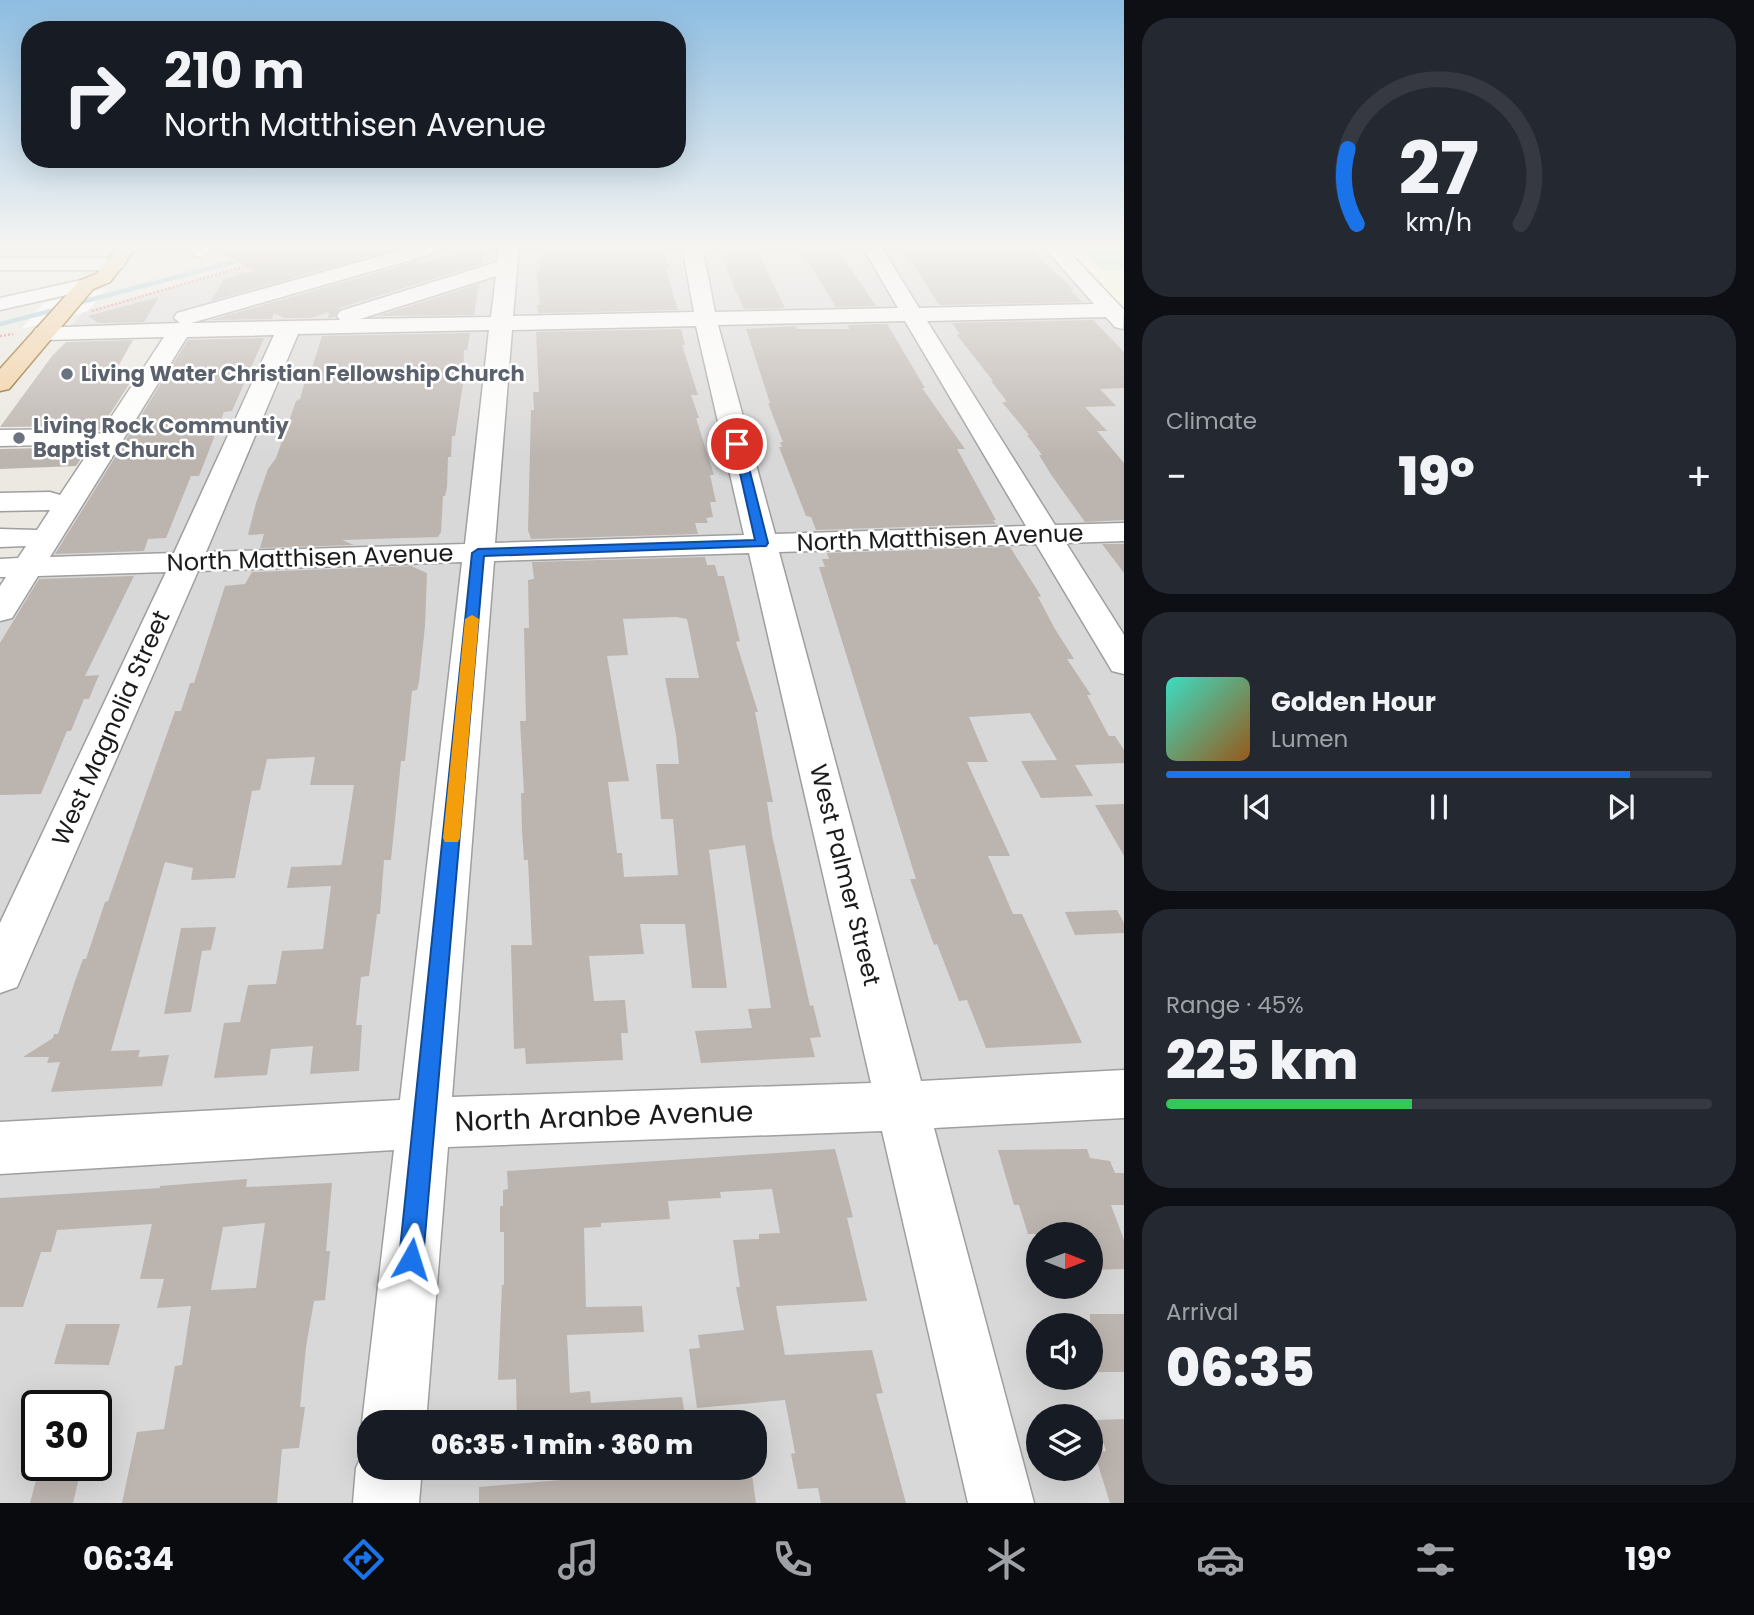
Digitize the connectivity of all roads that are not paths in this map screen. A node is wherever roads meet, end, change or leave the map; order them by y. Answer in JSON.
{"nodes":[{"id":1,"x":60,"y":316,"type":"edge"},
{"id":2,"x":192,"y":316,"type":"edge"},
{"id":3,"x":337,"y":316,"type":"edge"},
{"id":4,"x":503,"y":316,"type":"edge"},
{"id":5,"x":705,"y":316,"type":"edge"},
{"id":6,"x":866,"y":316,"type":"edge"},
{"id":7,"x":914,"y":316,"type":"edge"},
{"id":8,"x":706,"y":320,"type":"junction"},
{"id":9,"x":502,"y":325,"type":"junction"},
{"id":10,"x":50,"y":326,"type":"junction"},
{"id":11,"x":297,"y":330,"type":"junction"},
{"id":12,"x":171,"y":332,"type":"junction"},
{"id":13,"x":0,"y":384,"type":"edge"},
{"id":14,"x":89,"y":437,"type":"dead end"},
{"id":15,"x":0,"y":438,"type":"edge"},
{"id":16,"x":50,"y":501,"type":"dead end"},
{"id":17,"x":0,"y":502,"type":"edge"},
{"id":18,"x":1124,"y":532,"type":"edge"},
{"id":19,"x":1046,"y":534,"type":"junction"},
{"id":20,"x":762,"y":543,"type":"junction"},
{"id":21,"x":14,"y":552,"type":"edge"},
{"id":22,"x":478,"y":553,"type":"junction"},
{"id":23,"x":187,"y":562,"type":"junction"},
{"id":24,"x":0,"y":611,"type":"edge"},
{"id":25,"x":1124,"y":663,"type":"edge"},
{"id":26,"x":0,"y":972,"type":"edge"},
{"id":27,"x":1124,"y":1094,"type":"edge"},
{"id":28,"x":902,"y":1106,"type":"junction"},
{"id":29,"x":425,"y":1123,"type":"junction"},
{"id":30,"x":0,"y":1148,"type":"edge"},
{"id":31,"x":395,"y":1410,"type":"edge"},
{"id":32,"x":388,"y":1480,"type":"edge"},
{"id":33,"x":386,"y":1503,"type":"edge"},
{"id":34,"x":1001,"y":1503,"type":"edge"}],
"edges":[{"from":1,"to":10,"type":"main road"},
{"from":2,"to":12,"type":"street"},
{"from":3,"to":11,"type":"street"},
{"from":4,"to":9,"type":"street"},
{"from":5,"to":8,"type":"street","name":"West Palmer Street"},
{"from":6,"to":8,"type":"street"},
{"from":7,"to":19,"type":"street"},
{"from":8,"to":9,"type":"street"},
{"from":8,"to":20,"type":"street","name":"West Palmer Street"},
{"from":9,"to":11,"type":"street"},
{"from":9,"to":22,"type":"street"},
{"from":10,"to":12,"type":"street"},
{"from":10,"to":13,"type":"main road"},
{"from":11,"to":12,"type":"street"},
{"from":11,"to":23,"type":"street","name":"West Magnolia Street"},
{"from":12,"to":21,"type":"street"},
{"from":14,"to":15,"type":"street"},
{"from":16,"to":17,"type":"street"},
{"from":18,"to":19,"type":"street","name":"North Matthisen Avenue"},
{"from":19,"to":20,"type":"street","name":"North Matthisen Avenue"},
{"from":19,"to":25,"type":"street"},
{"from":20,"to":22,"type":"street","name":"North Matthisen Avenue"},
{"from":20,"to":28,"type":"street","name":"West Palmer Street"},
{"from":21,"to":23,"type":"street","name":"North Matthisen Avenue"},
{"from":21,"to":24,"type":"street"},
{"from":22,"to":23,"type":"street","name":"North Matthisen Avenue"},
{"from":22,"to":29,"type":"street"},
{"from":23,"to":26,"type":"street","name":"West Magnolia Street"},
{"from":27,"to":28,"type":"street","name":"North Aranbe Avenue"},
{"from":28,"to":29,"type":"street","name":"North Aranbe Avenue"},
{"from":28,"to":34,"type":"street","name":"West Palmer Street"},
{"from":29,"to":30,"type":"street","name":"North Aranbe Avenue"},
{"from":29,"to":31,"type":"street"},
{"from":32,"to":33,"type":"street"}]}
